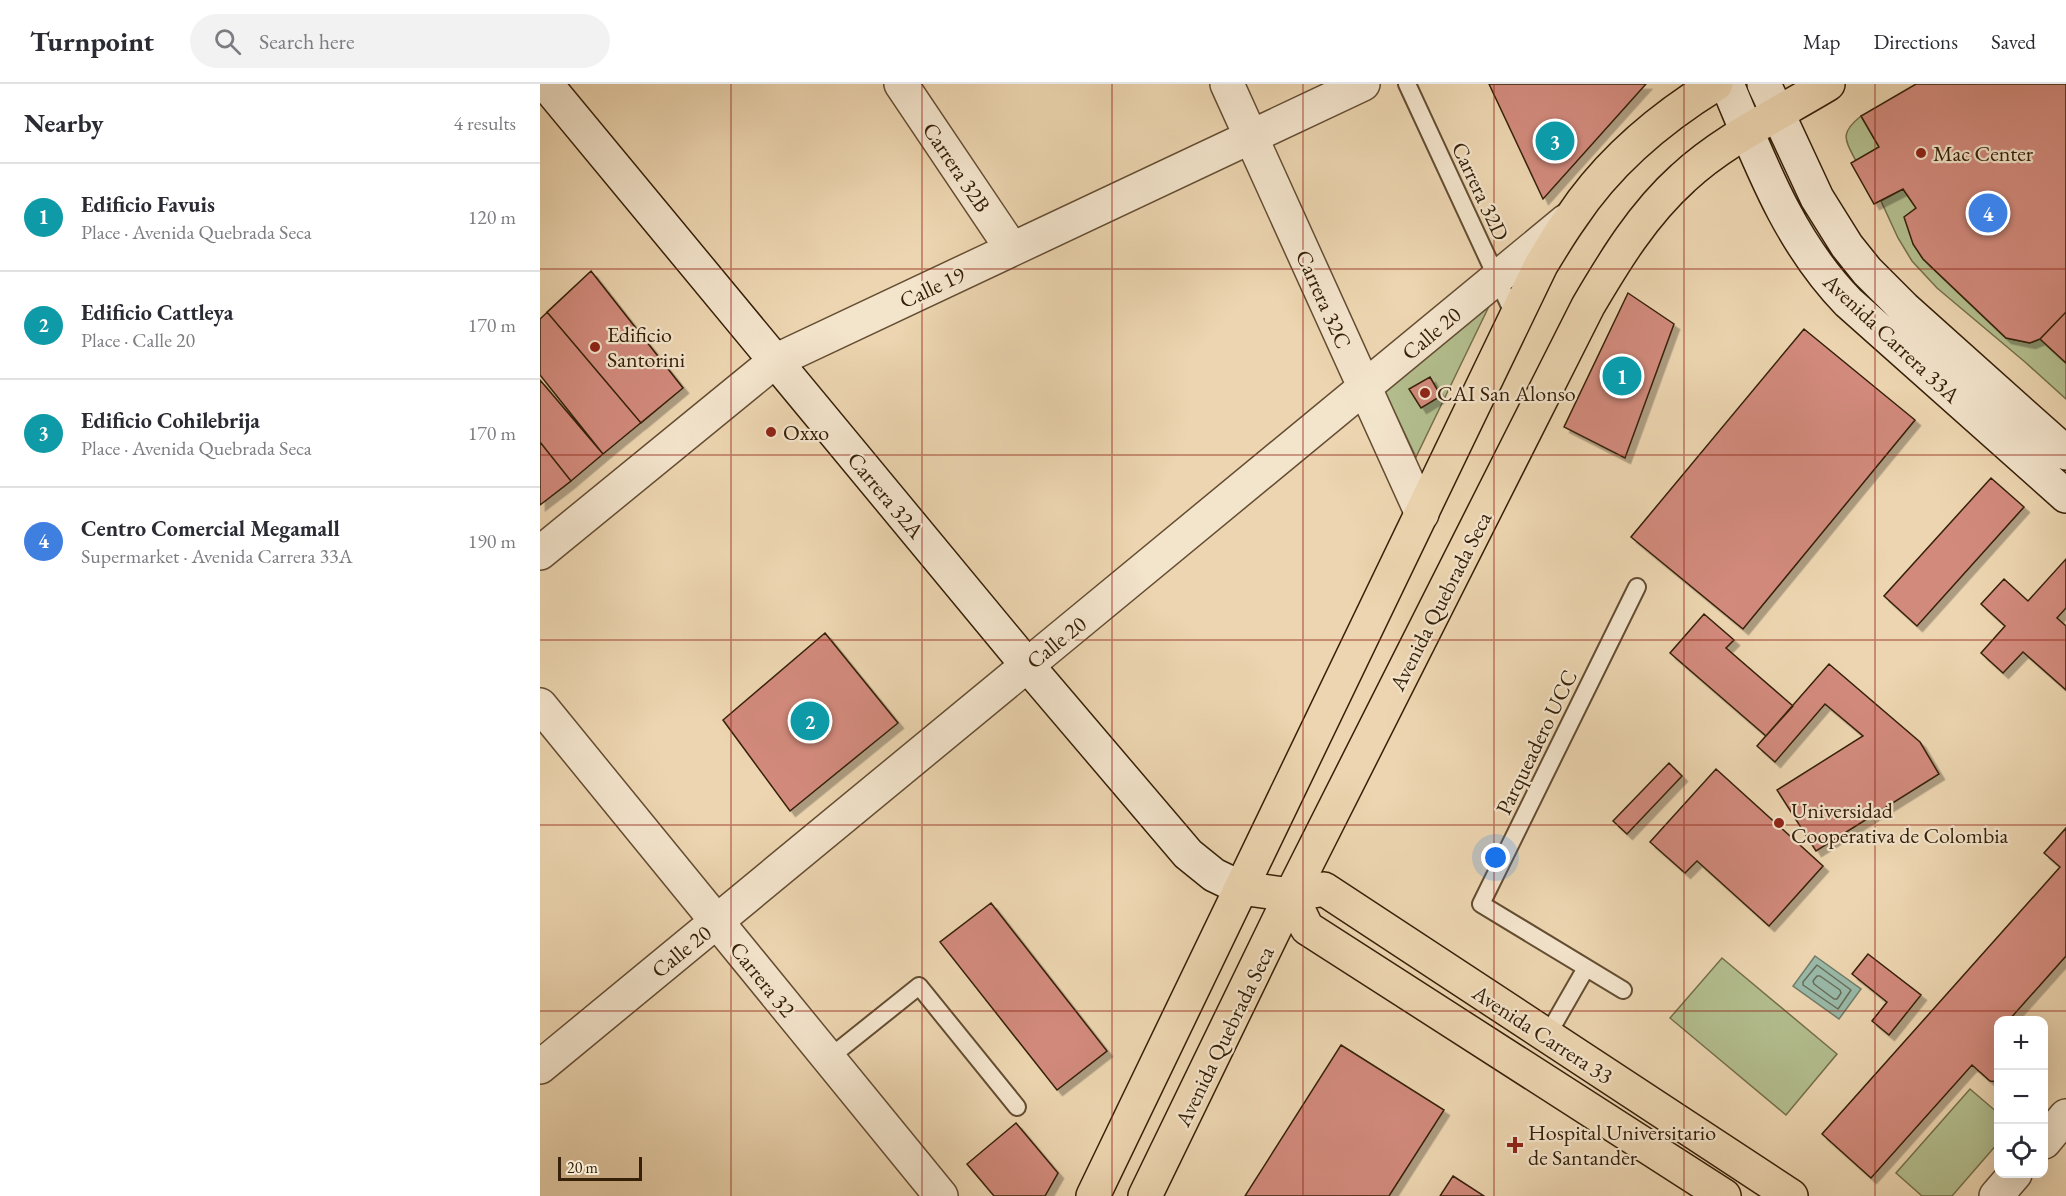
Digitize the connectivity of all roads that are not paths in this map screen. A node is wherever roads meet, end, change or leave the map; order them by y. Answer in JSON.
{"nodes":[{"id":1,"x":546,"y":84,"type":"edge"},
{"id":2,"x":901,"y":84,"type":"edge"},
{"id":3,"x":1227,"y":84,"type":"edge"},
{"id":4,"x":1364,"y":84,"type":"edge"},
{"id":5,"x":1407,"y":84,"type":"edge"},
{"id":6,"x":1716,"y":84,"type":"edge"},
{"id":7,"x":1726,"y":84,"type":"edge"},
{"id":8,"x":1764,"y":84,"type":"edge"},
{"id":9,"x":1828,"y":84,"type":"edge"},
{"id":10,"x":1778,"y":114,"type":"junction"},
{"id":11,"x":1747,"y":132,"type":"junction"},
{"id":12,"x":1251,"y":137,"type":"junction"},
{"id":13,"x":1571,"y":217,"type":"junction"},
{"id":14,"x":1012,"y":249,"type":"junction"},
{"id":15,"x":1497,"y":278,"type":"junction"},
{"id":16,"x":1515,"y":317,"type":"junction"},
{"id":17,"x":775,"y":361,"type":"junction"},
{"id":18,"x":1364,"y":388,"type":"junction"},
{"id":19,"x":2066,"y":453,"type":"edge"},
{"id":20,"x":2060,"y":479,"type":"edge"},
{"id":21,"x":1422,"y":514,"type":"junction"},
{"id":22,"x":540,"y":553,"type":"edge"},
{"id":23,"x":1637,"y":587,"type":"dead end"},
{"id":24,"x":1027,"y":665,"type":"junction"},
{"id":25,"x":540,"y":705,"type":"edge"},
{"id":26,"x":1241,"y":888,"type":"junction"},
{"id":27,"x":1291,"y":895,"type":"junction"},
{"id":28,"x":717,"y":921,"type":"junction"},
{"id":29,"x":1586,"y":968,"type":"junction"},
{"id":30,"x":1623,"y":990,"type":"dead end"},
{"id":31,"x":1547,"y":1036,"type":"junction"},
{"id":32,"x":829,"y":1058,"type":"junction"},
{"id":33,"x":540,"y":1067,"type":"edge"},
{"id":34,"x":1017,"y":1107,"type":"dead end"},
{"id":35,"x":2066,"y":1116,"type":"edge"},
{"id":36,"x":2048,"y":1136,"type":"edge"},
{"id":37,"x":2011,"y":1178,"type":"edge"},
{"id":38,"x":942,"y":1196,"type":"edge"},
{"id":39,"x":1093,"y":1196,"type":"edge"},
{"id":40,"x":1145,"y":1196,"type":"edge"},
{"id":41,"x":1724,"y":1196,"type":"edge"},
{"id":42,"x":1791,"y":1196,"type":"edge"},
{"id":43,"x":1996,"y":1196,"type":"edge"}],
"edges":[{"from":1,"to":17,"type":"street","name":"Carrera 32A"},
{"from":2,"to":14,"type":"street","name":"Carrera 32B"},
{"from":3,"to":12,"type":"street","name":"Carrera 32C"},
{"from":4,"to":12,"type":"street","name":"Calle 19"},
{"from":5,"to":15,"type":"lane","name":"Carrera 32D"},
{"from":6,"to":13,"type":"main road"},
{"from":7,"to":11,"type":"street","name":"Avenida Carrera 33A"},
{"from":8,"to":10,"type":"street","name":"Avenida Carrera 33A"},
{"from":9,"to":10,"type":"main road","name":"Avenida Quebrada Seca"},
{"from":10,"to":11,"type":"main road","name":"Avenida Quebrada Seca"},
{"from":10,"to":19,"type":"street","name":"Avenida Carrera 33A"},
{"from":11,"to":20,"type":"street","name":"Avenida Carrera 33A"},
{"from":11,"to":27,"type":"main road","name":"Avenida Quebrada Seca"},
{"from":12,"to":14,"type":"street","name":"Calle 19"},
{"from":12,"to":18,"type":"street","name":"Carrera 32C"},
{"from":13,"to":15,"type":"street","name":"Calle 20"},
{"from":13,"to":16,"type":"main road"},
{"from":14,"to":17,"type":"street","name":"Calle 19"},
{"from":15,"to":16,"type":"lane","name":"Carrera 32D"},
{"from":15,"to":18,"type":"street","name":"Calle 20"},
{"from":16,"to":21,"type":"main road"},
{"from":17,"to":22,"type":"street","name":"Calle 19"},
{"from":17,"to":24,"type":"street","name":"Carrera 32A"},
{"from":18,"to":21,"type":"street","name":"Carrera 32C"},
{"from":18,"to":24,"type":"street","name":"Calle 20"},
{"from":21,"to":26,"type":"main road"},
{"from":23,"to":29,"type":"lane","name":"Parqueadero UCC"},
{"from":24,"to":26,"type":"street","name":"Carrera 32A"},
{"from":24,"to":28,"type":"street","name":"Calle 20"},
{"from":25,"to":28,"type":"street","name":"Carrera 32"},
{"from":26,"to":27,"type":"main road","name":"Avenida Carrera 33"},
{"from":26,"to":39,"type":"main road"},
{"from":27,"to":31,"type":"main road","name":"Avenida Carrera 33"},
{"from":27,"to":40,"type":"main road","name":"Avenida Quebrada Seca"},
{"from":27,"to":41,"type":"main road","name":"Avenida Carrera 33"},
{"from":28,"to":32,"type":"street","name":"Carrera 32"},
{"from":28,"to":33,"type":"street","name":"Calle 20"},
{"from":29,"to":30,"type":"lane","name":"Parqueadero UCC"},
{"from":29,"to":31,"type":"lane"},
{"from":31,"to":42,"type":"main road","name":"Avenida Carrera 33"},
{"from":32,"to":34,"type":"lane"},
{"from":32,"to":38,"type":"street","name":"Carrera 32"},
{"from":35,"to":36,"type":"street"},
{"from":37,"to":43,"type":"street"}]}
